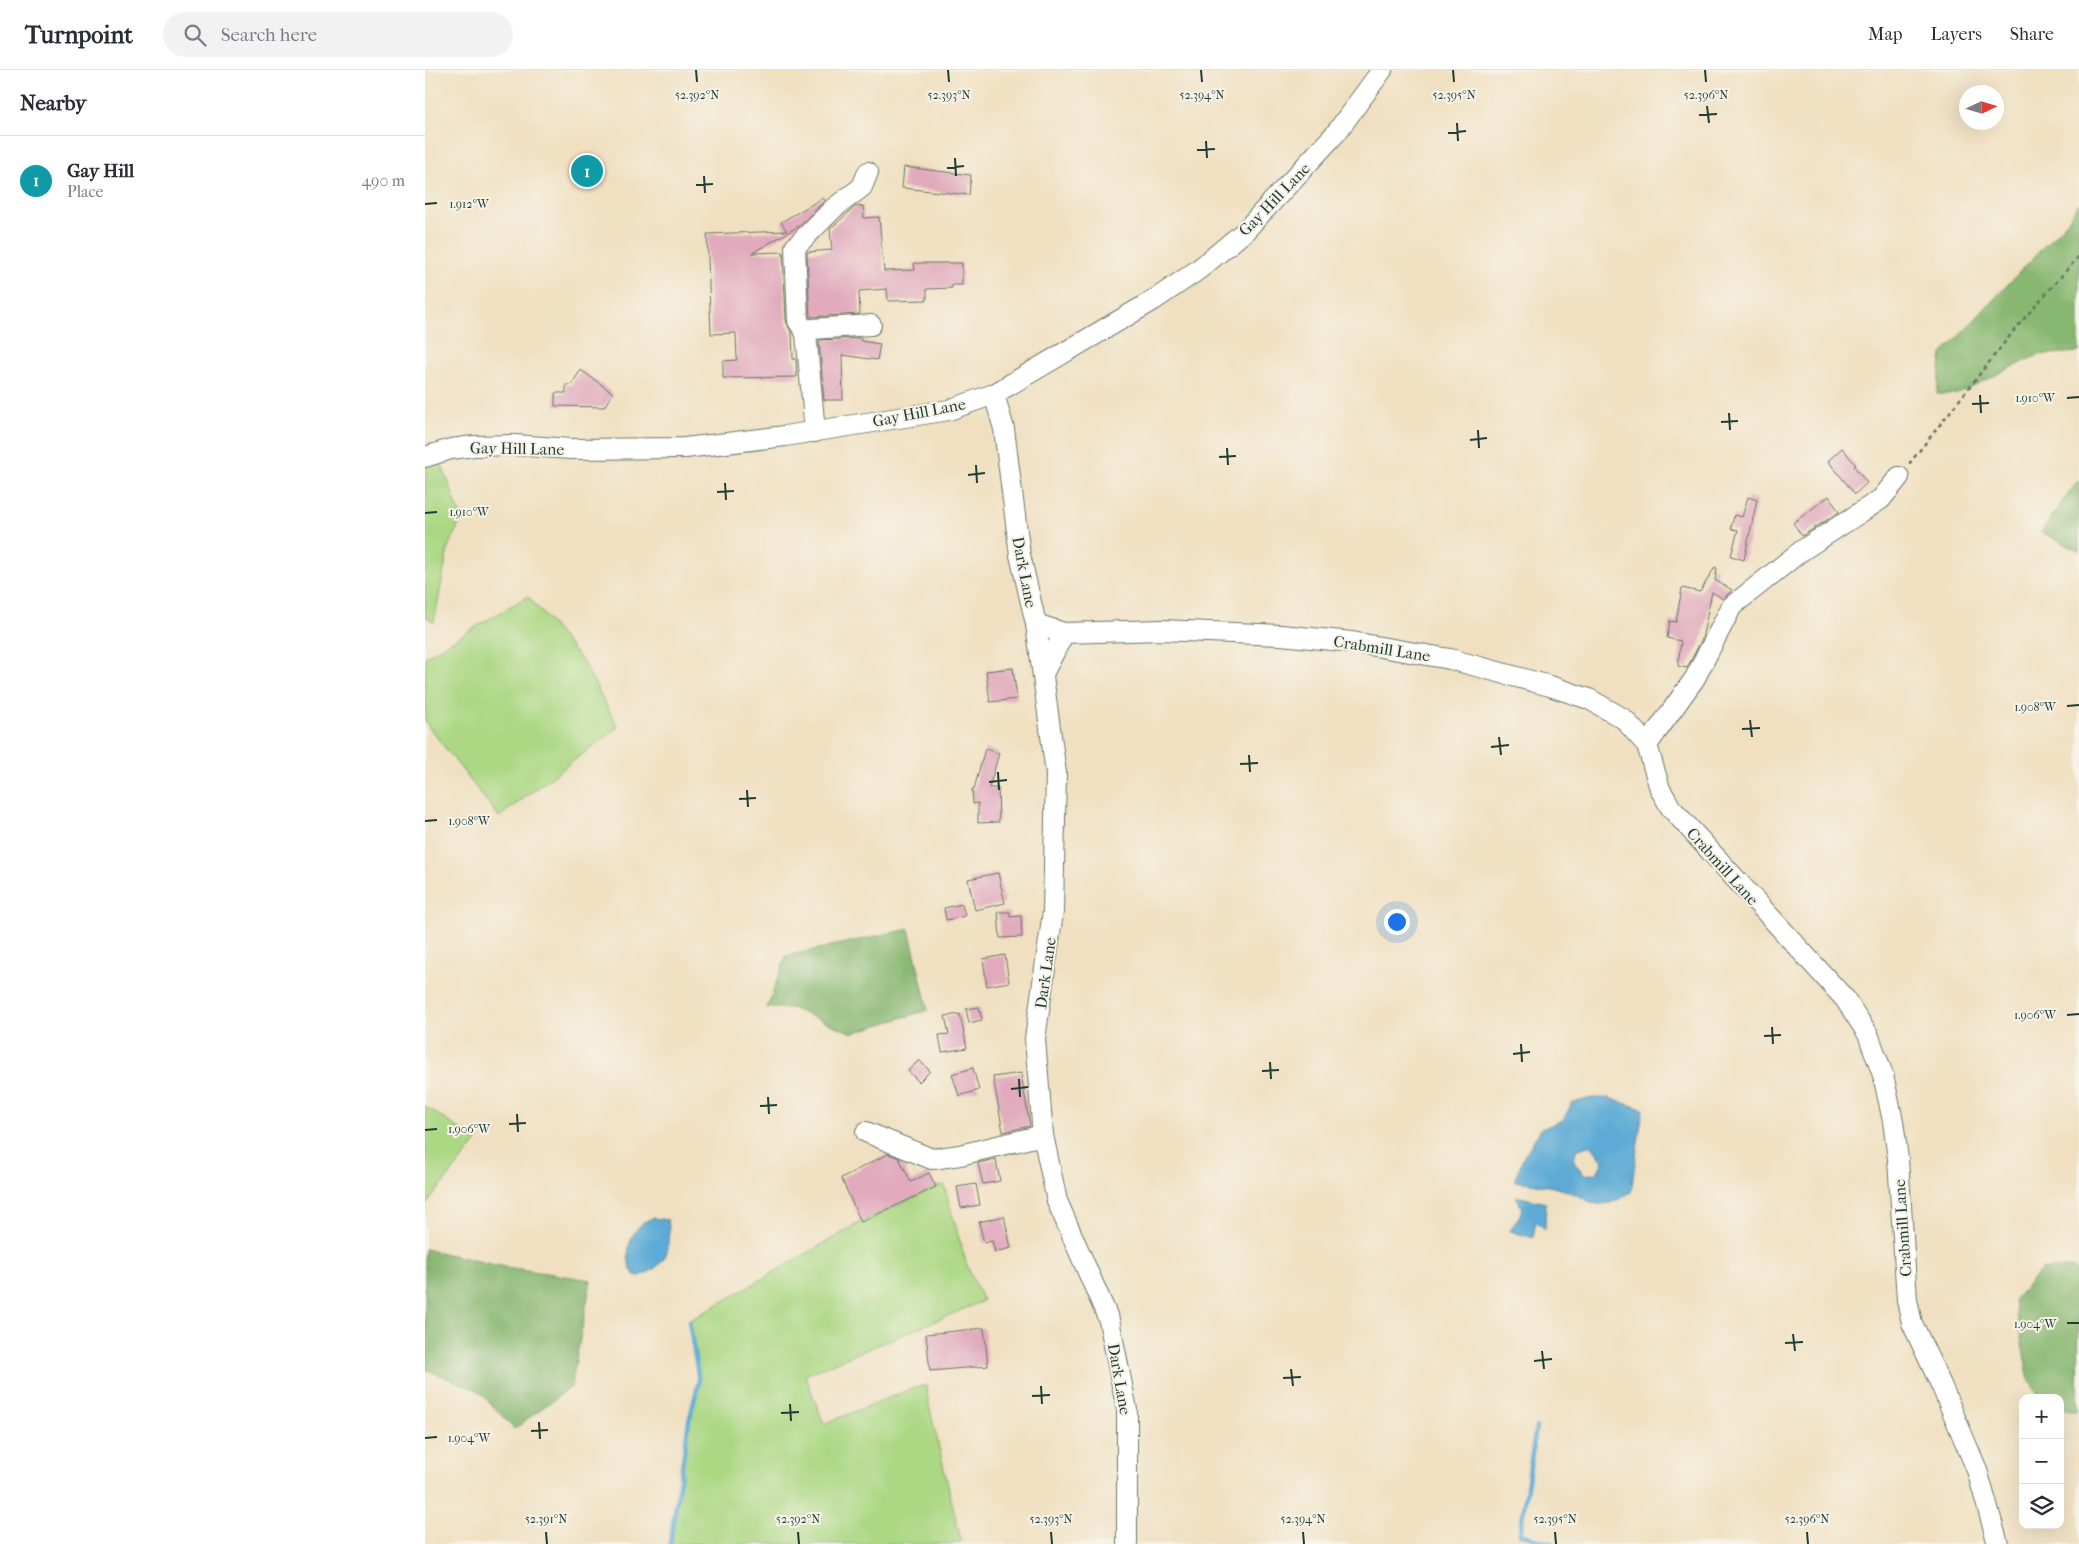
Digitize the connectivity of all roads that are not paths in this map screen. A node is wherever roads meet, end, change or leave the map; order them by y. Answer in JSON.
{"nodes":[{"id":1,"x":1382,"y":70,"type":"edge"},
{"id":2,"x":868,"y":172,"type":"dead end"},
{"id":3,"x":871,"y":325,"type":"dead end"},
{"id":4,"x":806,"y":333,"type":"junction"},
{"id":5,"x":994,"y":394,"type":"junction"},
{"id":6,"x":815,"y":432,"type":"junction"},
{"id":7,"x":425,"y":457,"type":"edge"},
{"id":8,"x":1899,"y":477,"type":"road end"},
{"id":9,"x":1036,"y":624,"type":"junction"},
{"id":10,"x":1064,"y":633,"type":"junction"},
{"id":11,"x":1043,"y":674,"type":"junction"},
{"id":12,"x":1647,"y":746,"type":"junction"},
{"id":13,"x":866,"y":1132,"type":"dead end"},
{"id":14,"x":1043,"y":1135,"type":"junction"},
{"id":15,"x":1127,"y":1544,"type":"edge"},
{"id":16,"x":1998,"y":1544,"type":"edge"}],
"edges":[{"from":1,"to":5,"type":"street","name":"Gay Hill Lane"},
{"from":2,"to":4,"type":"street"},
{"from":3,"to":4,"type":"street"},
{"from":4,"to":6,"type":"street"},
{"from":5,"to":6,"type":"street","name":"Gay Hill Lane"},
{"from":5,"to":9,"type":"street","name":"Dark Lane"},
{"from":6,"to":7,"type":"street","name":"Gay Hill Lane"},
{"from":8,"to":12,"type":"street"},
{"from":9,"to":10,"type":"street","name":"Crabmill Lane"},
{"from":9,"to":11,"type":"street","name":"Dark Lane"},
{"from":10,"to":11,"type":"street"},
{"from":10,"to":12,"type":"street","name":"Crabmill Lane"},
{"from":11,"to":14,"type":"street","name":"Dark Lane"},
{"from":12,"to":16,"type":"street","name":"Crabmill Lane"},
{"from":13,"to":14,"type":"street"},
{"from":14,"to":15,"type":"street","name":"Dark Lane"}]}
